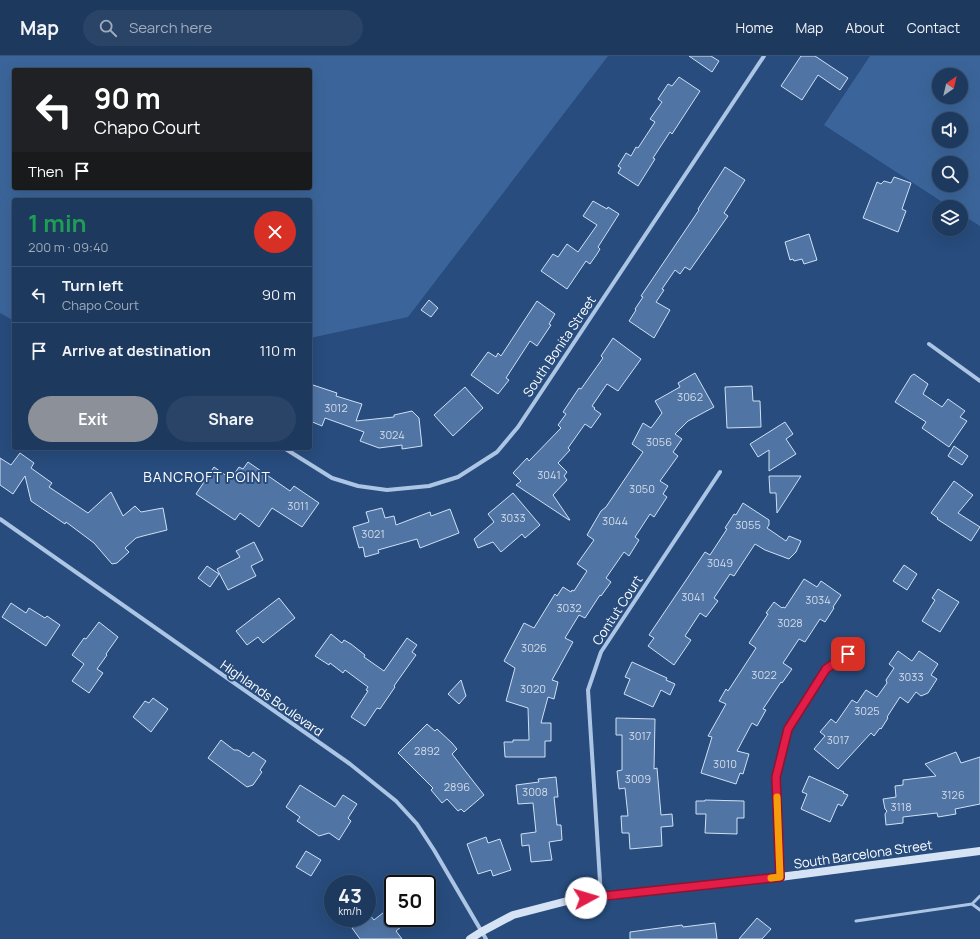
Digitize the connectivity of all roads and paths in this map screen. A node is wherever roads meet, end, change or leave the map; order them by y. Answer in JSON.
{"nodes":[{"id":1,"x":764,"y":56,"type":"edge"},
{"id":2,"x":929,"y":344,"type":"dead end"},
{"id":3,"x":980,"y":381,"type":"edge"},
{"id":4,"x":287,"y":450,"type":"edge"},
{"id":5,"x":720,"y":472,"type":"dead end"},
{"id":6,"x":0,"y":518,"type":"edge"},
{"id":7,"x":848,"y":654,"type":"dead end"},
{"id":8,"x":980,"y":851,"type":"edge"},
{"id":9,"x":780,"y":877,"type":"junction"},
{"id":10,"x":980,"y":896,"type":"edge"},
{"id":11,"x":601,"y":897,"type":"junction"},
{"id":12,"x":972,"y":904,"type":"junction"},
{"id":13,"x":980,"y":910,"type":"edge"},
{"id":14,"x":856,"y":921,"type":"dead end"},
{"id":15,"x":483,"y":935,"type":"edge"},
{"id":16,"x":470,"y":939,"type":"edge"}],
"edges":[{"from":1,"to":4,"type":"street","name":"South Bonita Street"},
{"from":2,"to":3,"type":"street"},
{"from":5,"to":11,"type":"street","name":"Contut Court"},
{"from":6,"to":15,"type":"street","name":"Highlands Boulevard"},
{"from":7,"to":9,"type":"street"},
{"from":8,"to":9,"type":"main road","name":"South Barcelona Street"},
{"from":9,"to":11,"type":"main road","name":"South Barcelona Street"},
{"from":10,"to":12,"type":"lane"},
{"from":11,"to":15,"type":"main road","name":"South Barcelona Street"},
{"from":12,"to":13,"type":"lane"},
{"from":12,"to":14,"type":"lane"},
{"from":15,"to":16,"type":"main road","name":"South Barcelona Street"}]}
